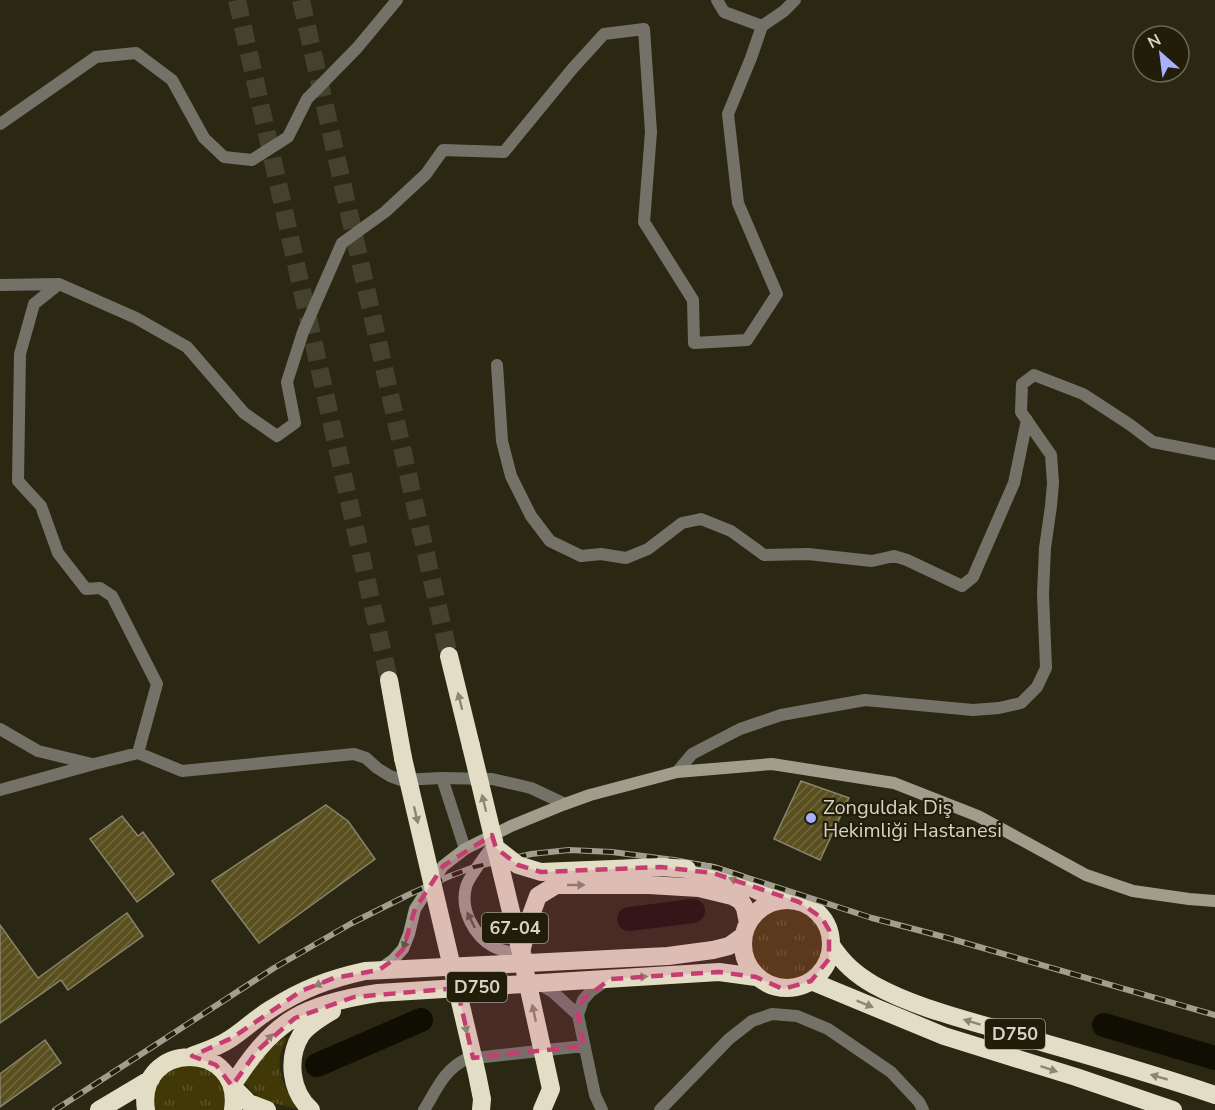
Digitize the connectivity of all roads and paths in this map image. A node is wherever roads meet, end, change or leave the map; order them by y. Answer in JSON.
{"nodes":[{"id":1,"x":397,"y":0,"type":"edge"},
{"id":2,"x":717,"y":0,"type":"edge"},
{"id":3,"x":795,"y":0,"type":"edge"},
{"id":4,"x":762,"y":26,"type":"junction"},
{"id":5,"x":1,"y":126,"type":"edge"},
{"id":6,"x":59,"y":284,"type":"junction"},
{"id":7,"x":0,"y":285,"type":"edge"},
{"id":8,"x":497,"y":365,"type":"dead end"},
{"id":9,"x":1027,"y":420,"type":"junction"},
{"id":10,"x":1215,"y":454,"type":"edge"},
{"id":11,"x":449,"y":656,"type":"tunnel mouth"},
{"id":12,"x":389,"y":680,"type":"tunnel mouth"},
{"id":13,"x":0,"y":729,"type":"edge"},
{"id":14,"x":138,"y":753,"type":"junction"},
{"id":15,"x":94,"y":764,"type":"junction"},
{"id":16,"x":677,"y":772,"type":"junction"},
{"id":17,"x":442,"y":778,"type":"junction"},
{"id":18,"x":0,"y":790,"type":"edge"},
{"id":19,"x":566,"y":804,"type":"junction"},
{"id":20,"x":510,"y":826,"type":"junction"},
{"id":21,"x":496,"y":848,"type":"junction"},
{"id":22,"x":465,"y":849,"type":"junction"},
{"id":23,"x":784,"y":900,"type":"junction"},
{"id":24,"x":1215,"y":901,"type":"edge"},
{"id":25,"x":746,"y":929,"type":"junction"},
{"id":26,"x":831,"y":945,"type":"junction"},
{"id":27,"x":521,"y":953,"type":"junction"},
{"id":28,"x":556,"y":961,"type":"junction"},
{"id":29,"x":379,"y":970,"type":"junction"},
{"id":30,"x":756,"y":977,"type":"junction"},
{"id":31,"x":610,"y":979,"type":"junction"},
{"id":32,"x":811,"y":981,"type":"junction"},
{"id":33,"x":537,"y":983,"type":"junction"},
{"id":34,"x":354,"y":996,"type":"junction"},
{"id":35,"x":578,"y":1015,"type":"junction"},
{"id":36,"x":584,"y":1046,"type":"junction"},
{"id":37,"x":192,"y":1056,"type":"junction"},
{"id":38,"x":151,"y":1079,"type":"junction"},
{"id":39,"x":232,"y":1086,"type":"junction"},
{"id":40,"x":1215,"y":1095,"type":"edge"},
{"id":41,"x":99,"y":1110,"type":"edge"},
{"id":42,"x":146,"y":1110,"type":"edge"},
{"id":43,"x":233,"y":1110,"type":"edge"},
{"id":44,"x":267,"y":1110,"type":"edge"},
{"id":45,"x":311,"y":1110,"type":"edge"},
{"id":46,"x":424,"y":1110,"type":"edge"},
{"id":47,"x":481,"y":1110,"type":"edge"},
{"id":48,"x":542,"y":1110,"type":"edge"},
{"id":49,"x":602,"y":1110,"type":"edge"},
{"id":50,"x":660,"y":1110,"type":"edge"},
{"id":51,"x":923,"y":1110,"type":"edge"},
{"id":52,"x":1173,"y":1110,"type":"edge"}],
"edges":[{"from":1,"to":5,"type":"street"},
{"from":2,"to":4,"type":"street"},
{"from":3,"to":4,"type":"street"},
{"from":4,"to":6,"type":"street"},
{"from":6,"to":7,"type":"street"},
{"from":6,"to":14,"type":"street"},
{"from":8,"to":9,"type":"street"},
{"from":9,"to":10,"type":"street"},
{"from":9,"to":16,"type":"street"},
{"from":21,"to":11,"type":"highway","number":"67-04","one_way":true,"bridge":true},
{"from":12,"to":47,"type":"highway","one_way":true,"bridge":true},
{"from":13,"to":15,"type":"street"},
{"from":14,"to":15,"type":"street"},
{"from":14,"to":17,"type":"street"},
{"from":15,"to":18,"type":"street"},
{"from":16,"to":19,"type":"main road"},
{"from":16,"to":24,"type":"main road"},
{"from":17,"to":19,"type":"street"},
{"from":17,"to":22,"type":"street"},
{"from":19,"to":20,"type":"main road"},
{"from":20,"to":22,"type":"main road"},
{"from":28,"to":20,"type":"main road","one_way":true},
{"from":23,"to":21,"type":"highway","one_way":true,"bridge":true},
{"from":21,"to":27,"type":"highway","number":"67-04","bridge":true},
{"from":22,"to":29,"type":"main road","one_way":true},
{"from":23,"to":25,"type":"highway","number":"D750"},
{"from":23,"to":26,"type":"highway","number":"D750"},
{"from":27,"to":25,"type":"highway","one_way":true},
{"from":25,"to":28,"type":"highway","number":"D750"},
{"from":25,"to":30,"type":"highway"},
{"from":26,"to":32,"type":"highway"},
{"from":40,"to":26,"type":"highway","number":"D750","one_way":true},
{"from":48,"to":27,"type":"highway","number":"67-04","one_way":true,"bridge":true},
{"from":28,"to":29,"type":"highway","number":"D750"},
{"from":29,"to":37,"type":"highway","number":"D750","one_way":true},
{"from":31,"to":30,"type":"highway","number":"D750","one_way":true},
{"from":30,"to":32,"type":"highway","number":"D750"},
{"from":31,"to":33,"type":"highway","number":"D750"},
{"from":31,"to":35,"type":"street"},
{"from":32,"to":52,"type":"highway","number":"D750","one_way":true},
{"from":33,"to":34,"type":"highway","number":"D750"},
{"from":33,"to":35,"type":"street"},
{"from":39,"to":34,"type":"highway","number":"D750","one_way":true},
{"from":34,"to":45,"type":"highway"},
{"from":35,"to":36,"type":"street"},
{"from":36,"to":46,"type":"street"},
{"from":36,"to":49,"type":"street"},
{"from":37,"to":38,"type":"highway","number":"D750"},
{"from":37,"to":39,"type":"highway"},
{"from":38,"to":41,"type":"highway","number":"D750"},
{"from":38,"to":42,"type":"highway"},
{"from":39,"to":43,"type":"highway"},
{"from":39,"to":44,"type":"highway"},
{"from":50,"to":51,"type":"street"}]}
